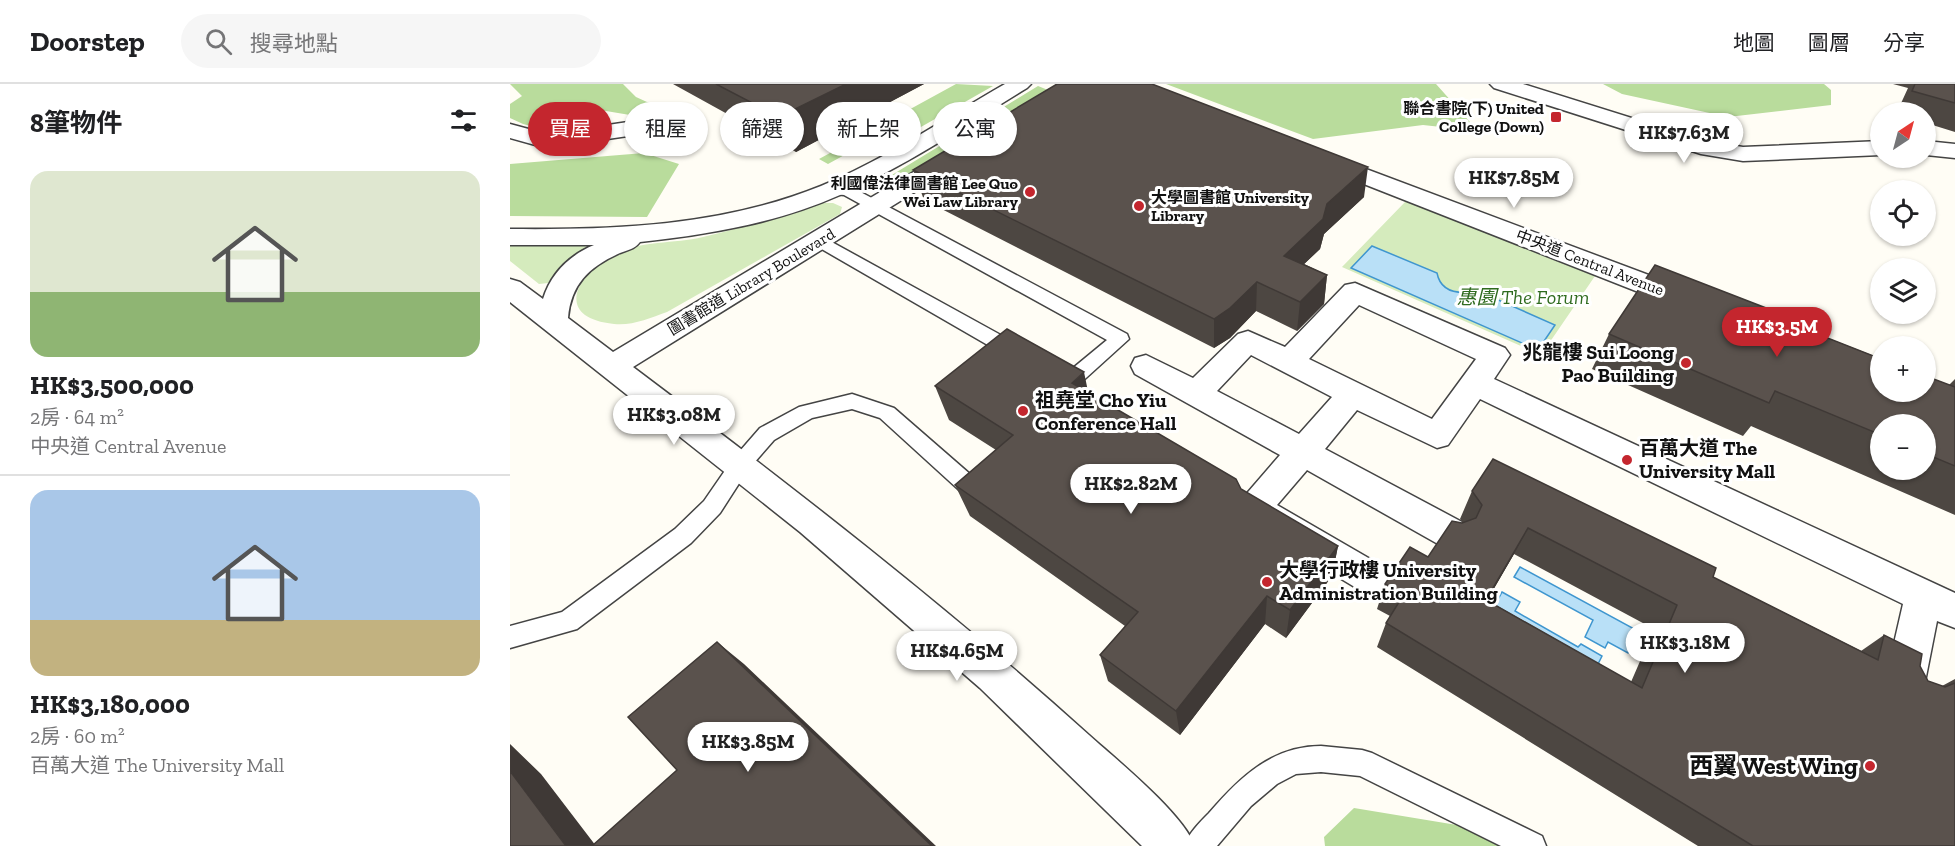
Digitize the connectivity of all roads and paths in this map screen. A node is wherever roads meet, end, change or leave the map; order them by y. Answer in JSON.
{"nodes":[{"id":1,"x":1020,"y":84,"type":"edge"},
{"id":2,"x":1501,"y":84,"type":"edge"},
{"id":3,"x":624,"y":130,"type":"edge"},
{"id":4,"x":510,"y":131,"type":"edge"},
{"id":5,"x":1870,"y":149,"type":"edge"},
{"id":6,"x":1936,"y":149,"type":"edge"},
{"id":7,"x":1299,"y":150,"type":"edge"},
{"id":8,"x":1955,"y":151,"type":"edge"},
{"id":9,"x":956,"y":156,"type":"edge"},
{"id":10,"x":830,"y":190,"type":"junction"},
{"id":11,"x":874,"y":206,"type":"junction"},
{"id":12,"x":642,"y":235,"type":"junction"},
{"id":13,"x":510,"y":237,"type":"edge"},
{"id":14,"x":819,"y":240,"type":"junction"},
{"id":15,"x":510,"y":288,"type":"edge"},
{"id":16,"x":1705,"y":307,"type":"edge"},
{"id":17,"x":554,"y":320,"type":"junction"},
{"id":18,"x":1289,"y":362,"type":"junction"},
{"id":19,"x":613,"y":366,"type":"junction"},
{"id":20,"x":1146,"y":366,"type":"dead end"},
{"id":21,"x":1475,"y":383,"type":"junction"},
{"id":22,"x":1353,"y":393,"type":"junction"},
{"id":23,"x":1195,"y":394,"type":"junction"},
{"id":24,"x":1302,"y":453,"type":"junction"},
{"id":25,"x":740,"y":465,"type":"junction"},
{"id":26,"x":978,"y":494,"type":"edge"},
{"id":27,"x":1450,"y":534,"type":"edge"},
{"id":28,"x":1371,"y":578,"type":"dead end"},
{"id":29,"x":1939,"y":604,"type":"edge"},
{"id":30,"x":510,"y":637,"type":"edge"},
{"id":31,"x":1904,"y":687,"type":"edge"},
{"id":32,"x":1173,"y":846,"type":"edge"},
{"id":33,"x":1198,"y":846,"type":"edge"},
{"id":34,"x":1532,"y":846,"type":"edge"}],
"edges":[{"from":1,"to":10,"type":"street"},
{"from":2,"to":5,"type":"street"},
{"from":3,"to":4,"type":"street"},
{"from":6,"to":8,"type":"street"},
{"from":7,"to":16,"type":"street","name":"中央道 Central Avenue"},
{"from":9,"to":11,"type":"street","name":"圖書館道 Library Boulevard"},
{"from":10,"to":11,"type":"lane"},
{"from":10,"to":12,"type":"street"},
{"from":11,"to":14,"type":"street","name":"圖書館道 Library Boulevard"},
{"from":11,"to":14,"type":"lane"},
{"from":12,"to":13,"type":"street"},
{"from":12,"to":17,"type":"street"},
{"from":14,"to":19,"type":"street","name":"圖書館道 Library Boulevard"},
{"from":15,"to":17,"type":"street"},
{"from":17,"to":19,"type":"street"},
{"from":18,"to":21,"type":"street"},
{"from":18,"to":22,"type":"street"},
{"from":18,"to":23,"type":"street"},
{"from":19,"to":25,"type":"street"},
{"from":20,"to":23,"type":"street"},
{"from":21,"to":22,"type":"street"},
{"from":21,"to":29,"type":"street"},
{"from":22,"to":24,"type":"street"},
{"from":23,"to":24,"type":"street"},
{"from":24,"to":27,"type":"street"},
{"from":24,"to":28,"type":"street"},
{"from":25,"to":26,"type":"lane"},
{"from":25,"to":30,"type":"lane"},
{"from":25,"to":32,"type":"street"},
{"from":29,"to":31,"type":"street"},
{"from":33,"to":34,"type":"lane"}]}
